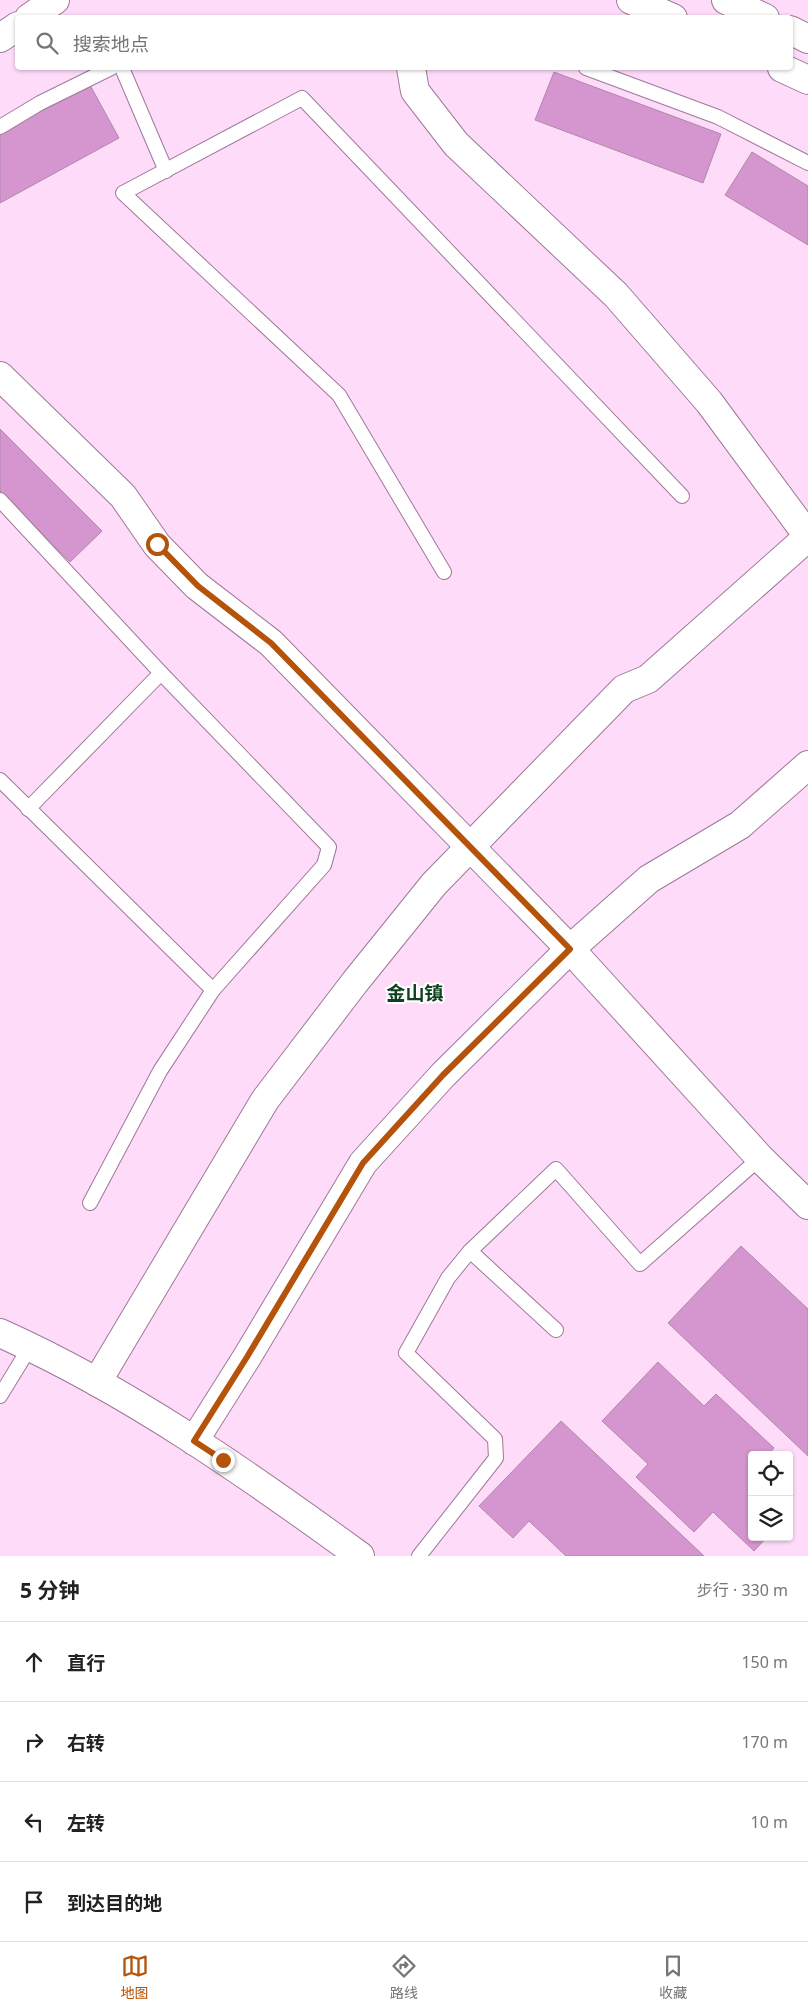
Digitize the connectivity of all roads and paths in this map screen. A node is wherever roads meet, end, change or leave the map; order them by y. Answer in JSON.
{"nodes":[{"id":1,"x":55,"y":0,"type":"edge"},
{"id":2,"x":631,"y":0,"type":"edge"},
{"id":3,"x":726,"y":0,"type":"edge"},
{"id":4,"x":33,"y":15,"type":"edge"},
{"id":5,"x":666,"y":15,"type":"edge"},
{"id":6,"x":758,"y":15,"type":"edge"},
{"id":7,"x":15,"y":28,"type":"edge"},
{"id":8,"x":793,"y":32,"type":"edge"},
{"id":9,"x":0,"y":38,"type":"edge"},
{"id":10,"x":808,"y":39,"type":"edge"},
{"id":11,"x":107,"y":70,"type":"edge"},
{"id":12,"x":123,"y":70,"type":"edge"},
{"id":13,"x":411,"y":70,"type":"edge"},
{"id":14,"x":592,"y":70,"type":"edge"},
{"id":15,"x":786,"y":70,"type":"edge"},
{"id":16,"x":808,"y":80,"type":"edge"},
{"id":17,"x":0,"y":127,"type":"edge"},
{"id":18,"x":808,"y":163,"type":"edge"},
{"id":19,"x":166,"y":171,"type":"junction"},
{"id":20,"x":0,"y":376,"type":"edge"},
{"id":21,"x":682,"y":496,"type":"dead end"},
{"id":22,"x":0,"y":500,"type":"edge"},
{"id":23,"x":808,"y":537,"type":"edge"},
{"id":24,"x":444,"y":572,"type":"dead end"},
{"id":25,"x":161,"y":673,"type":"junction"},
{"id":26,"x":808,"y":765,"type":"edge"},
{"id":27,"x":0,"y":780,"type":"edge"},
{"id":28,"x":28,"y":809,"type":"junction"},
{"id":29,"x":469,"y":846,"type":"junction"},
{"id":30,"x":570,"y":949,"type":"junction"},
{"id":31,"x":213,"y":990,"type":"junction"},
{"id":32,"x":760,"y":1158,"type":"junction"},
{"id":33,"x":90,"y":1203,"type":"dead end"},
{"id":34,"x":808,"y":1205,"type":"edge"},
{"id":35,"x":470,"y":1251,"type":"junction"},
{"id":36,"x":556,"y":1330,"type":"dead end"},
{"id":37,"x":0,"y":1333,"type":"edge"},
{"id":38,"x":30,"y":1346,"type":"junction"},
{"id":39,"x":97,"y":1382,"type":"junction"},
{"id":40,"x":0,"y":1396,"type":"edge"},
{"id":41,"x":194,"y":1441,"type":"junction"},
{"id":42,"x":360,"y":1556,"type":"edge"},
{"id":43,"x":419,"y":1556,"type":"edge"}],
"edges":[{"from":1,"to":4,"type":"street"},
{"from":2,"to":5,"type":"street"},
{"from":3,"to":6,"type":"street"},
{"from":7,"to":9,"type":"street"},
{"from":8,"to":10,"type":"street"},
{"from":11,"to":17,"type":"lane"},
{"from":12,"to":19,"type":"lane"},
{"from":13,"to":23,"type":"street"},
{"from":14,"to":18,"type":"lane"},
{"from":15,"to":16,"type":"street"},
{"from":19,"to":21,"type":"lane"},
{"from":19,"to":24,"type":"lane"},
{"from":20,"to":29,"type":"street"},
{"from":22,"to":25,"type":"lane"},
{"from":23,"to":29,"type":"street"},
{"from":25,"to":28,"type":"lane"},
{"from":25,"to":31,"type":"lane"},
{"from":26,"to":30,"type":"street"},
{"from":27,"to":28,"type":"lane"},
{"from":28,"to":31,"type":"lane"},
{"from":29,"to":30,"type":"street"},
{"from":29,"to":39,"type":"street"},
{"from":30,"to":32,"type":"street"},
{"from":30,"to":41,"type":"street"},
{"from":31,"to":33,"type":"lane"},
{"from":32,"to":34,"type":"street"},
{"from":32,"to":35,"type":"lane"},
{"from":35,"to":36,"type":"lane"},
{"from":35,"to":43,"type":"lane"},
{"from":37,"to":38,"type":"street"},
{"from":38,"to":39,"type":"street"},
{"from":38,"to":40,"type":"lane"},
{"from":39,"to":41,"type":"street"},
{"from":41,"to":42,"type":"street"}]}
